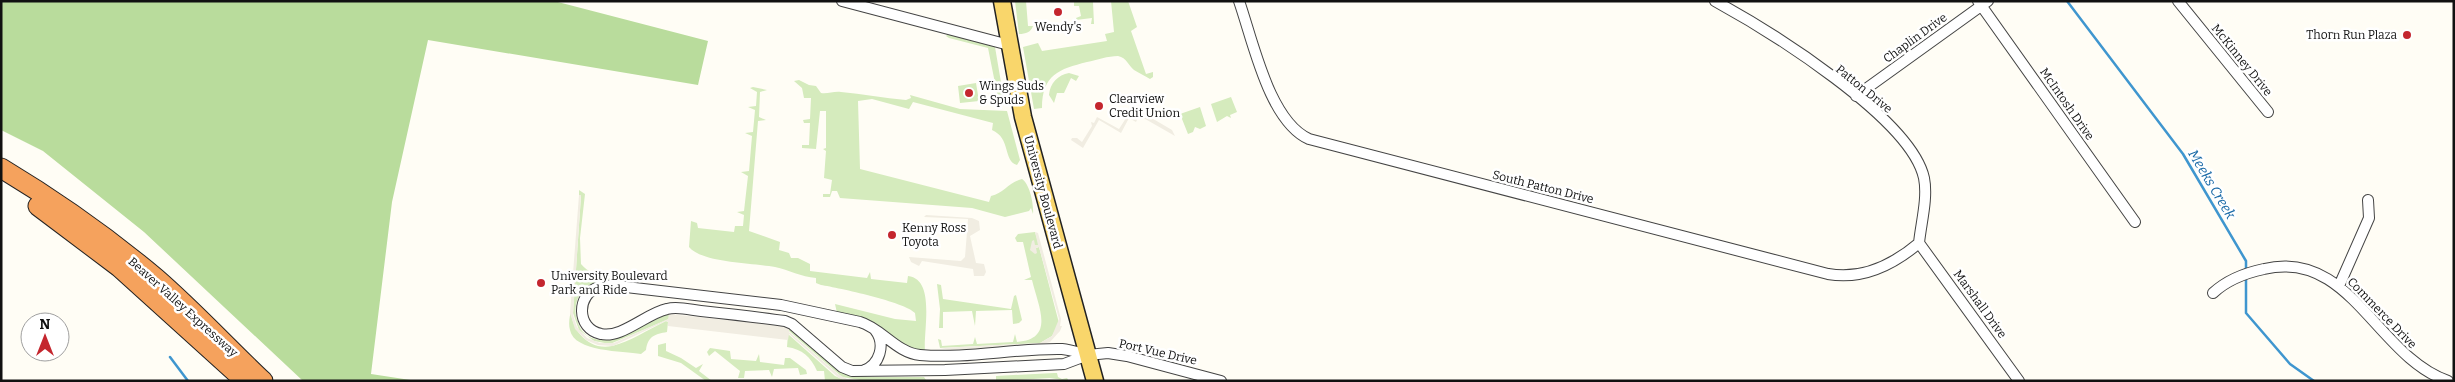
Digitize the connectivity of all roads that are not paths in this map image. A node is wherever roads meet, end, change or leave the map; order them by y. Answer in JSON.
{"nodes":[{"id":1,"x":842,"y":1,"type":"edge"},
{"id":2,"x":1002,"y":1,"type":"edge"},
{"id":3,"x":1239,"y":1,"type":"edge"},
{"id":4,"x":1715,"y":1,"type":"edge"},
{"id":5,"x":2178,"y":1,"type":"edge"},
{"id":6,"x":1982,"y":3,"type":"edge"},
{"id":7,"x":1009,"y":45,"type":"junction"},
{"id":8,"x":1856,"y":96,"type":"junction"},
{"id":9,"x":2268,"y":112,"type":"dead end"},
{"id":10,"x":1,"y":168,"type":"edge"},
{"id":11,"x":1,"y":183,"type":"edge"},
{"id":12,"x":2368,"y":200,"type":"dead end"},
{"id":13,"x":2135,"y":222,"type":"dead end"},
{"id":14,"x":1919,"y":243,"type":"junction"},
{"id":15,"x":2338,"y":286,"type":"junction"},
{"id":16,"x":2212,"y":294,"type":"dead end"},
{"id":17,"x":874,"y":328,"type":"junction"},
{"id":18,"x":1088,"y":355,"type":"junction"},
{"id":19,"x":862,"y":371,"type":"junction"},
{"id":20,"x":245,"y":381,"type":"edge"},
{"id":21,"x":263,"y":381,"type":"edge"},
{"id":22,"x":1095,"y":381,"type":"edge"},
{"id":23,"x":1220,"y":381,"type":"edge"},
{"id":24,"x":2019,"y":381,"type":"edge"},
{"id":25,"x":2448,"y":381,"type":"edge"}],
"edges":[{"from":1,"to":7,"type":"street"},
{"from":2,"to":7,"type":"main road","name":"University Boulevard"},
{"from":3,"to":14,"type":"street","name":"South Patton Drive"},
{"from":4,"to":8,"type":"street","name":"Patton Drive"},
{"from":5,"to":9,"type":"street","name":"McKinney Drive"},
{"from":6,"to":8,"type":"street","name":"Chaplin Drive"},
{"from":6,"to":13,"type":"street","name":"McIntosh Drive"},
{"from":7,"to":18,"type":"main road","name":"University Boulevard"},
{"from":8,"to":14,"type":"street","name":"Patton Drive"},
{"from":10,"to":21,"type":"highway","name":"Beaver Valley Expressway"},
{"from":11,"to":20,"type":"highway","name":"Beaver Valley Expressway"},
{"from":12,"to":15,"type":"street"},
{"from":14,"to":24,"type":"street","name":"Marshall Drive"},
{"from":15,"to":16,"type":"street","name":"Commerce Drive"},
{"from":15,"to":25,"type":"street","name":"Commerce Drive"},
{"from":17,"to":18,"type":"street"},
{"from":17,"to":19,"type":"street"},
{"from":17,"to":19,"type":"street"},
{"from":18,"to":19,"type":"street"},
{"from":18,"to":22,"type":"main road","name":"University Boulevard"},
{"from":18,"to":23,"type":"street","name":"Port Vue Drive"}]}
